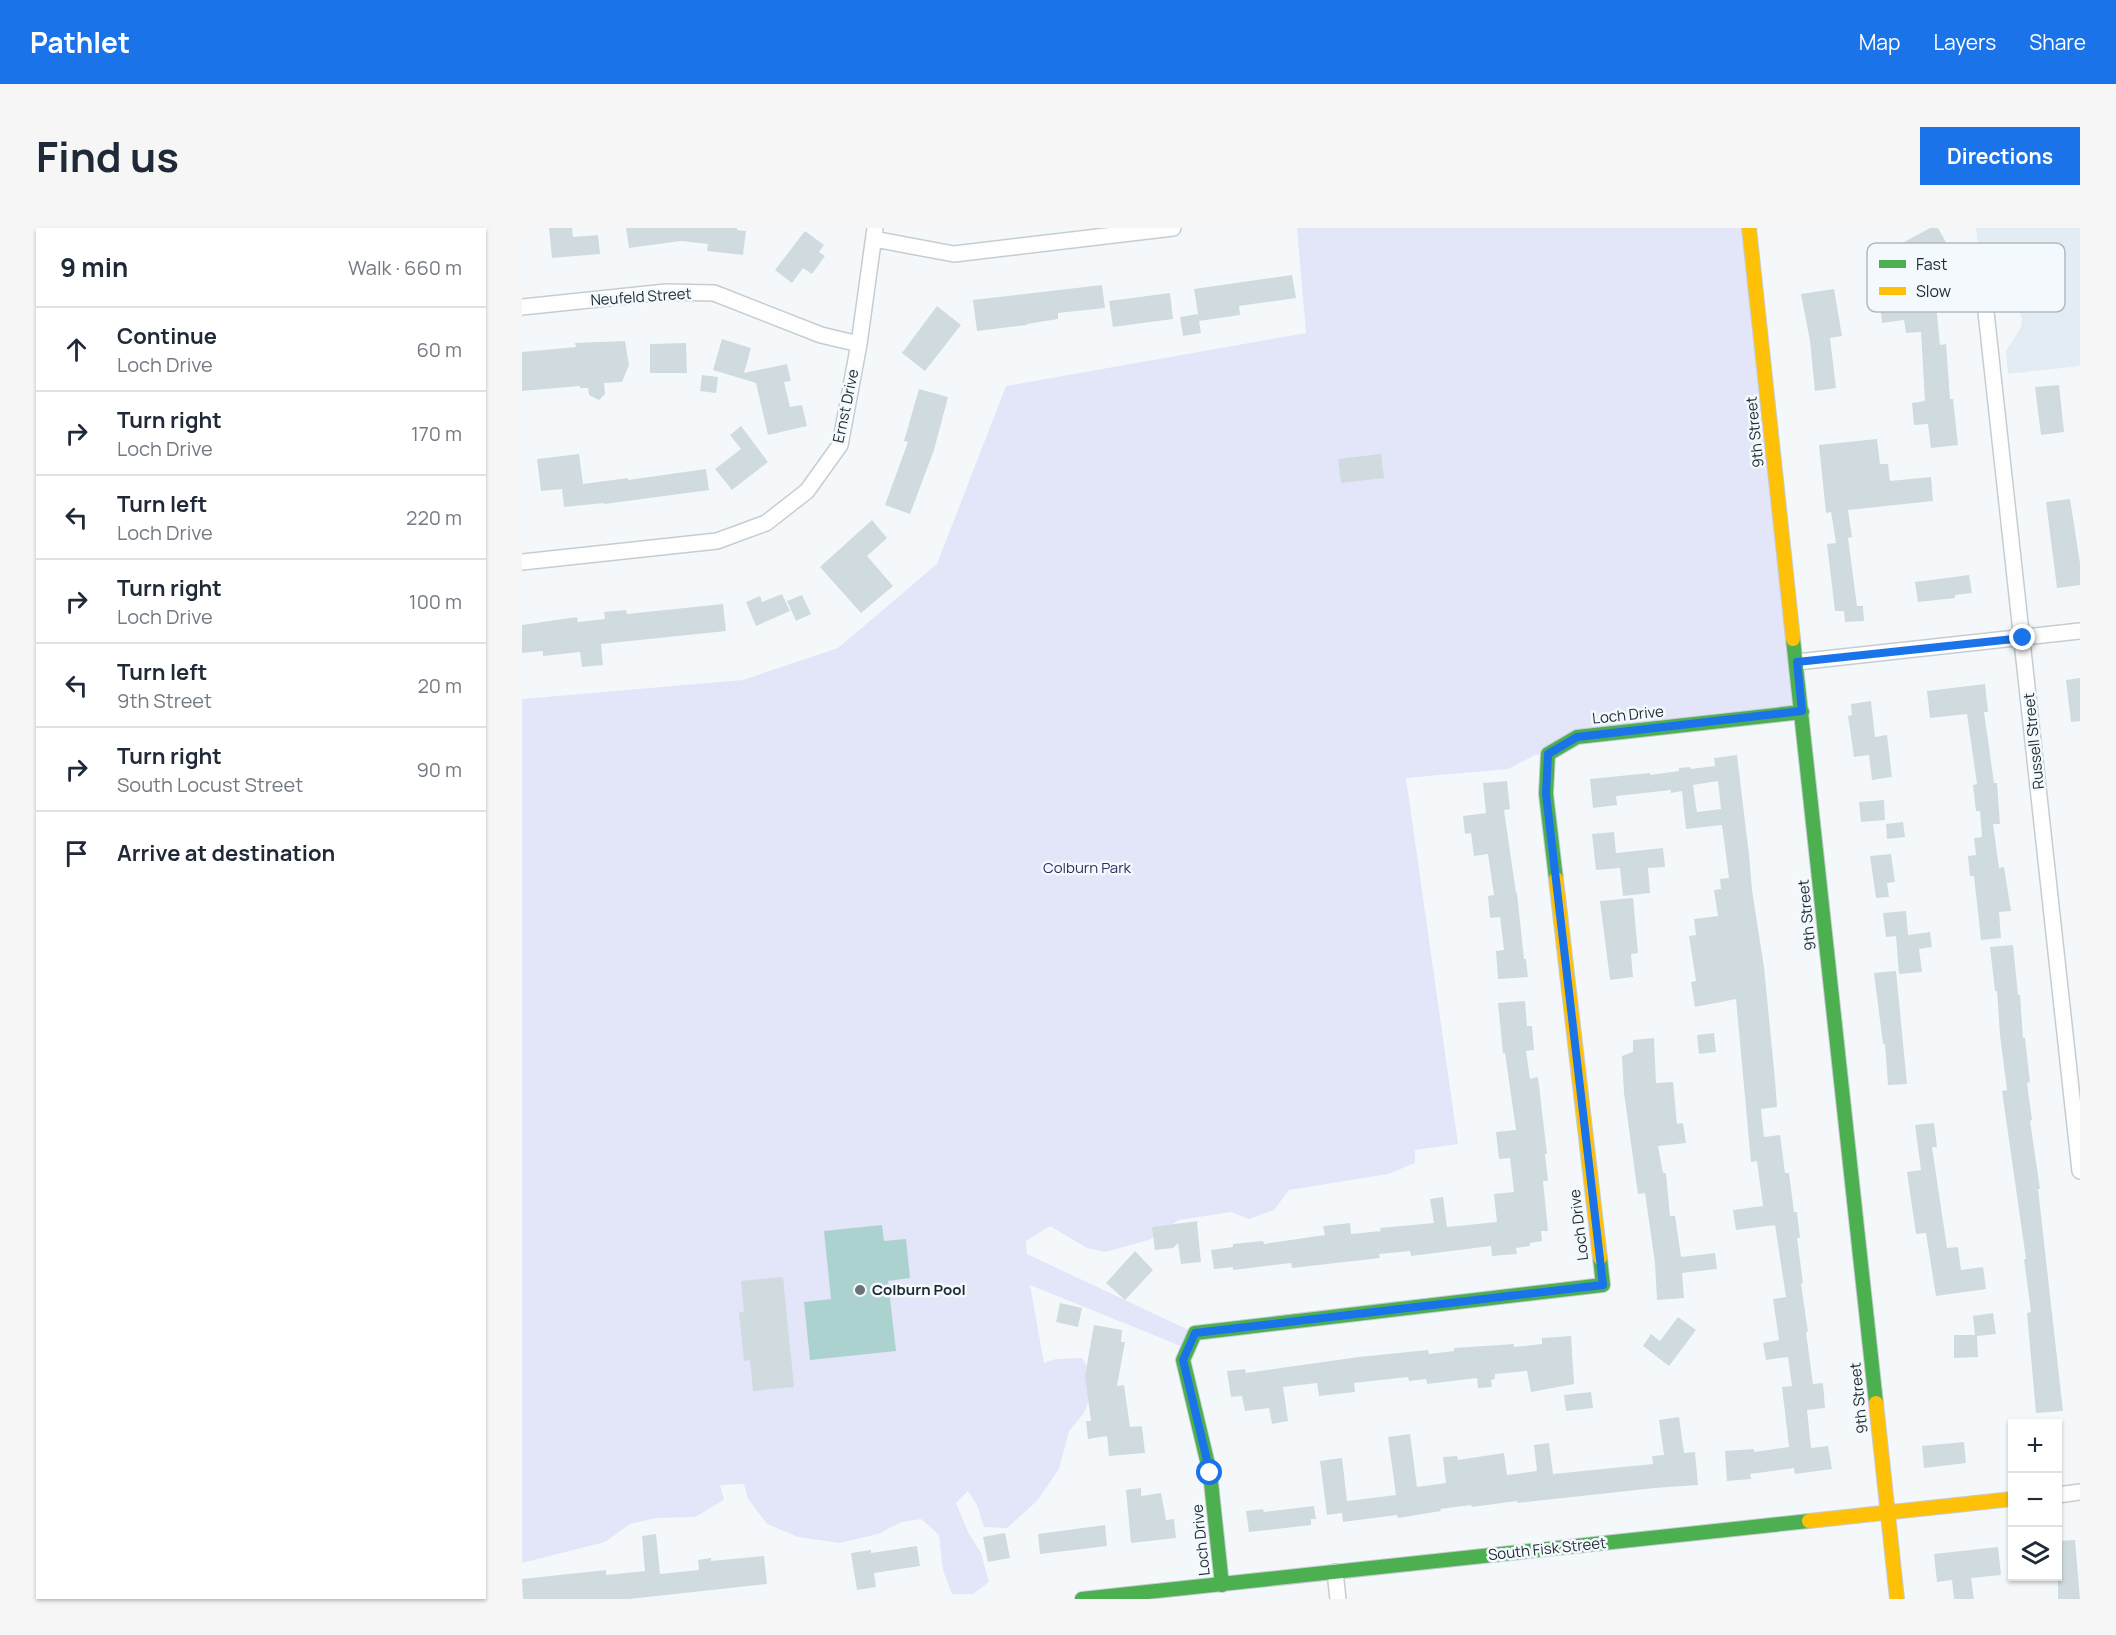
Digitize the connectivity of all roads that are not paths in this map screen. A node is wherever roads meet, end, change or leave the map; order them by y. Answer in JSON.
{"nodes":[{"id":1,"x":1173,"y":228,"type":"edge"},
{"id":2,"x":1749,"y":228,"type":"edge"},
{"id":3,"x":875,"y":234,"type":"edge"},
{"id":4,"x":522,"y":307,"type":"edge"},
{"id":5,"x":1986,"y":312,"type":"dead end"},
{"id":6,"x":858,"y":344,"type":"junction"},
{"id":7,"x":522,"y":562,"type":"edge"},
{"id":8,"x":2080,"y":631,"type":"edge"},
{"id":9,"x":2023,"y":638,"type":"junction"},
{"id":10,"x":1797,"y":662,"type":"junction"},
{"id":11,"x":1802,"y":711,"type":"junction"},
{"id":12,"x":2080,"y":1172,"type":"edge"},
{"id":13,"x":2080,"y":1492,"type":"edge"},
{"id":14,"x":2062,"y":1494,"type":"edge"},
{"id":15,"x":2008,"y":1500,"type":"edge"},
{"id":16,"x":1888,"y":1513,"type":"junction"},
{"id":17,"x":1335,"y":1572,"type":"junction"},
{"id":18,"x":1222,"y":1585,"type":"junction"},
{"id":19,"x":1107,"y":1598,"type":"edge"},
{"id":20,"x":1082,"y":1599,"type":"edge"},
{"id":21,"x":1338,"y":1599,"type":"edge"},
{"id":22,"x":1897,"y":1599,"type":"edge"}],
"edges":[{"from":1,"to":3,"type":"street"},
{"from":2,"to":10,"type":"street","name":"9th Street"},
{"from":3,"to":6,"type":"street","name":"Ernst Drive"},
{"from":4,"to":6,"type":"street","name":"Neufeld Street"},
{"from":5,"to":9,"type":"street","name":"Russell Street"},
{"from":6,"to":7,"type":"street","name":"Ernst Drive"},
{"from":8,"to":9,"type":"street"},
{"from":9,"to":10,"type":"street"},
{"from":9,"to":12,"type":"street","name":"Russell Street"},
{"from":10,"to":11,"type":"street","name":"9th Street"},
{"from":11,"to":16,"type":"street","name":"9th Street"},
{"from":11,"to":18,"type":"street","name":"Loch Drive"},
{"from":13,"to":14,"type":"street"},
{"from":15,"to":16,"type":"street","name":"South Fisk Street"},
{"from":16,"to":17,"type":"street","name":"South Fisk Street"},
{"from":16,"to":22,"type":"street","name":"9th Street"},
{"from":17,"to":18,"type":"street","name":"South Fisk Street"},
{"from":17,"to":21,"type":"street"},
{"from":18,"to":19,"type":"street","name":"South Fisk Street"},
{"from":19,"to":20,"type":"street","name":"South Fisk Street"}]}
